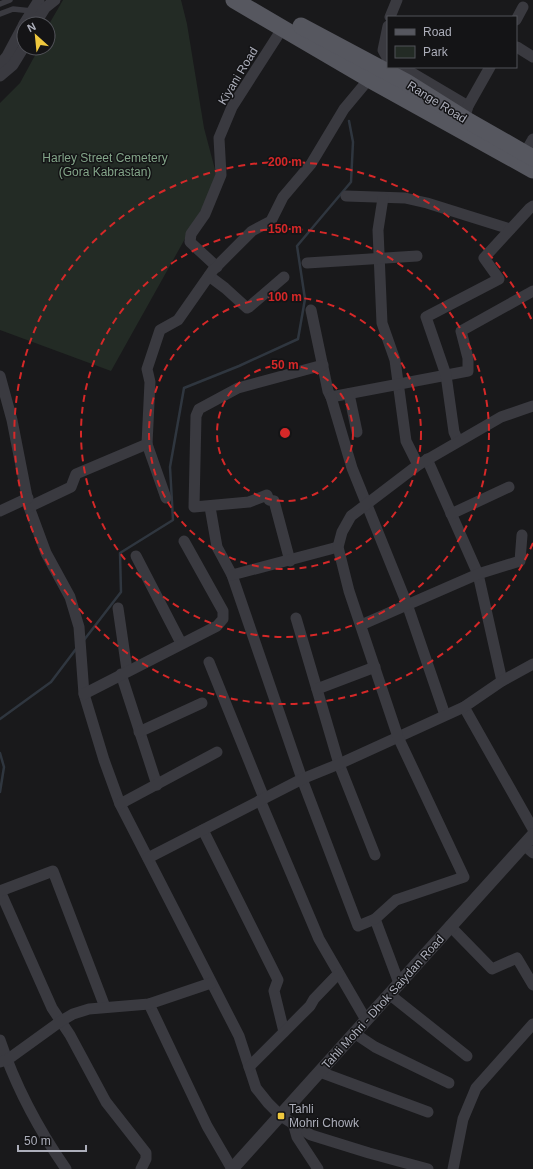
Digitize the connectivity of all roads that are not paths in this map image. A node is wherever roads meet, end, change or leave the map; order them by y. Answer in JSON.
{"nodes":[{"id":1,"x":10,"y":0,"type":"edge"},
{"id":2,"x":55,"y":0,"type":"edge"},
{"id":3,"x":234,"y":0,"type":"edge"},
{"id":4,"x":256,"y":0,"type":"edge"},
{"id":5,"x":397,"y":0,"type":"edge"},
{"id":6,"x":35,"y":3,"type":"edge"},
{"id":7,"x":0,"y":4,"type":"edge"},
{"id":8,"x":524,"y":7,"type":"dead end"},
{"id":9,"x":0,"y":14,"type":"edge"},
{"id":10,"x":28,"y":16,"type":"edge"},
{"id":11,"x":40,"y":16,"type":"edge"},
{"id":12,"x":390,"y":16,"type":"edge"},
{"id":13,"x":517,"y":18,"type":"edge"},
{"id":14,"x":282,"y":29,"type":"junction"},
{"id":15,"x":387,"y":31,"type":"edge"},
{"id":16,"x":16,"y":39,"type":"edge"},
{"id":17,"x":517,"y":47,"type":"edge"},
{"id":18,"x":18,"y":56,"type":"edge"},
{"id":19,"x":387,"y":57,"type":"edge"},
{"id":20,"x":533,"y":57,"type":"edge"},
{"id":21,"x":0,"y":64,"type":"edge"},
{"id":22,"x":403,"y":68,"type":"edge"},
{"id":23,"x":489,"y":68,"type":"edge"},
{"id":24,"x":0,"y":76,"type":"edge"},
{"id":25,"x":369,"y":79,"type":"junction"},
{"id":26,"x":466,"y":113,"type":"junction"},
{"id":27,"x":530,"y":150,"type":"edge"},
{"id":28,"x":533,"y":170,"type":"edge"},
{"id":29,"x":346,"y":196,"type":"dead end"},
{"id":30,"x":383,"y":198,"type":"junction"},
{"id":31,"x":533,"y":206,"type":"edge"},
{"id":32,"x":510,"y":229,"type":"junction"},
{"id":33,"x":418,"y":256,"type":"dead end"},
{"id":34,"x":379,"y":258,"type":"junction"},
{"id":35,"x":307,"y":263,"type":"dead end"},
{"id":36,"x":217,"y":267,"type":"junction"},
{"id":37,"x":209,"y":276,"type":"junction"},
{"id":38,"x":284,"y":277,"type":"dead end"},
{"id":39,"x":533,"y":291,"type":"edge"},
{"id":40,"x":311,"y":310,"type":"dead end"},
{"id":41,"x":323,"y":365,"type":"junction"},
{"id":42,"x":446,"y":375,"type":"junction"},
{"id":43,"x":0,"y":376,"type":"edge"},
{"id":44,"x":398,"y":384,"type":"junction"},
{"id":45,"x":349,"y":394,"type":"junction"},
{"id":46,"x":331,"y":397,"type":"junction"},
{"id":47,"x":533,"y":406,"type":"edge"},
{"id":48,"x":357,"y":432,"type":"dead end"},
{"id":49,"x":458,"y":442,"type":"junction"},
{"id":50,"x":147,"y":444,"type":"junction"},
{"id":51,"x":422,"y":462,"type":"junction"},
{"id":52,"x":509,"y":487,"type":"dead end"},
{"id":53,"x":166,"y":498,"type":"dead end"},
{"id":54,"x":28,"y":503,"type":"junction"},
{"id":55,"x":366,"y":504,"type":"junction"},
{"id":56,"x":210,"y":507,"type":"junction"},
{"id":57,"x":0,"y":510,"type":"edge"},
{"id":58,"x":451,"y":514,"type":"junction"},
{"id":59,"x":522,"y":535,"type":"dead end"},
{"id":60,"x":184,"y":541,"type":"dead end"},
{"id":61,"x":338,"y":547,"type":"junction"},
{"id":62,"x":136,"y":556,"type":"dead end"},
{"id":63,"x":290,"y":561,"type":"junction"},
{"id":64,"x":478,"y":574,"type":"junction"},
{"id":65,"x":232,"y":575,"type":"junction"},
{"id":66,"x":407,"y":604,"type":"junction"},
{"id":67,"x":118,"y":608,"type":"dead end"},
{"id":68,"x":296,"y":618,"type":"dead end"},
{"id":69,"x":361,"y":625,"type":"junction"},
{"id":70,"x":181,"y":643,"type":"junction"},
{"id":71,"x":210,"y":662,"type":"dead end"},
{"id":72,"x":533,"y":664,"type":"edge"},
{"id":73,"x":375,"y":667,"type":"junction"},
{"id":74,"x":124,"y":672,"type":"junction"},
{"id":75,"x":502,"y":681,"type":"junction"},
{"id":76,"x":317,"y":689,"type":"junction"},
{"id":77,"x":84,"y":694,"type":"junction"},
{"id":78,"x":202,"y":703,"type":"dead end"},
{"id":79,"x":464,"y":707,"type":"junction"},
{"id":80,"x":445,"y":715,"type":"junction"},
{"id":81,"x":139,"y":732,"type":"junction"},
{"id":82,"x":398,"y":737,"type":"junction"},
{"id":83,"x":217,"y":752,"type":"dead end"},
{"id":84,"x":340,"y":764,"type":"junction"},
{"id":85,"x":302,"y":779,"type":"junction"},
{"id":86,"x":157,"y":785,"type":"junction"},
{"id":87,"x":262,"y":799,"type":"junction"},
{"id":88,"x":120,"y":804,"type":"junction"},
{"id":89,"x":533,"y":829,"type":"edge"},
{"id":90,"x":203,"y":830,"type":"junction"},
{"id":91,"x":533,"y":835,"type":"edge"},
{"id":92,"x":528,"y":849,"type":"edge"},
{"id":93,"x":375,"y":855,"type":"dead end"},
{"id":94,"x":148,"y":858,"type":"junction"},
{"id":95,"x":0,"y":891,"type":"edge"},
{"id":96,"x":375,"y":919,"type":"junction"},
{"id":97,"x":450,"y":926,"type":"junction"},
{"id":98,"x":338,"y":974,"type":"junction"},
{"id":99,"x":211,"y":983,"type":"junction"},
{"id":100,"x":399,"y":983,"type":"junction"},
{"id":101,"x":533,"y":984,"type":"edge"},
{"id":102,"x":389,"y":994,"type":"junction"},
{"id":103,"x":149,"y":1004,"type":"junction"},
{"id":104,"x":105,"y":1007,"type":"junction"},
{"id":105,"x":366,"y":1020,"type":"junction"},
{"id":106,"x":61,"y":1021,"type":"junction"},
{"id":107,"x":533,"y":1024,"type":"edge"},
{"id":108,"x":284,"y":1032,"type":"junction"},
{"id":109,"x":354,"y":1033,"type":"junction"},
{"id":110,"x":0,"y":1040,"type":"edge"},
{"id":111,"x":467,"y":1056,"type":"dead end"},
{"id":112,"x":3,"y":1061,"type":"edge"},
{"id":113,"x":249,"y":1067,"type":"junction"},
{"id":114,"x":320,"y":1072,"type":"junction"},
{"id":115,"x":449,"y":1083,"type":"dead end"},
{"id":116,"x":428,"y":1112,"type":"dead end"},
{"id":117,"x":281,"y":1116,"type":"junction"},
{"id":118,"x":293,"y":1123,"type":"junction"},
{"id":119,"x":66,"y":1169,"type":"edge"},
{"id":120,"x":141,"y":1169,"type":"edge"},
{"id":121,"x":232,"y":1169,"type":"edge"},
{"id":122,"x":318,"y":1169,"type":"edge"},
{"id":123,"x":428,"y":1169,"type":"edge"},
{"id":124,"x":453,"y":1169,"type":"edge"}],
"edges":[{"from":1,"to":7,"type":"lane"},
{"from":2,"to":11,"type":"street"},
{"from":3,"to":14,"type":"main road"},
{"from":4,"to":26,"type":"main road","name":"Range Road"},
{"from":5,"to":12,"type":"street"},
{"from":6,"to":9,"type":"lane"},
{"from":6,"to":10,"type":"street"},
{"from":8,"to":13,"type":"street"},
{"from":14,"to":25,"type":"main road"},
{"from":14,"to":36,"type":"street","name":"Kiyani Road"},
{"from":15,"to":19,"type":"street"},
{"from":16,"to":21,"type":"street"},
{"from":17,"to":20,"type":"street"},
{"from":18,"to":24,"type":"street"},
{"from":22,"to":26,"type":"street"},
{"from":23,"to":26,"type":"street"},
{"from":25,"to":28,"type":"main road"},
{"from":25,"to":36,"type":"street"},
{"from":26,"to":27,"type":"main road","name":"Range Road"},
{"from":29,"to":30,"type":"street"},
{"from":30,"to":32,"type":"street"},
{"from":30,"to":34,"type":"street"},
{"from":31,"to":32,"type":"street"},
{"from":32,"to":42,"type":"street"},
{"from":33,"to":34,"type":"street"},
{"from":34,"to":35,"type":"street"},
{"from":34,"to":44,"type":"street"},
{"from":36,"to":37,"type":"street"},
{"from":37,"to":38,"type":"street"},
{"from":37,"to":50,"type":"street"},
{"from":39,"to":42,"type":"street"},
{"from":40,"to":41,"type":"street"},
{"from":41,"to":46,"type":"street"},
{"from":41,"to":56,"type":"street"},
{"from":42,"to":44,"type":"street"},
{"from":42,"to":49,"type":"street"},
{"from":43,"to":54,"type":"street"},
{"from":44,"to":45,"type":"street"},
{"from":44,"to":51,"type":"street"},
{"from":45,"to":46,"type":"street"},
{"from":45,"to":48,"type":"street"},
{"from":46,"to":55,"type":"street"},
{"from":47,"to":49,"type":"street"},
{"from":49,"to":51,"type":"street"},
{"from":50,"to":53,"type":"street"},
{"from":50,"to":54,"type":"street"},
{"from":51,"to":55,"type":"street"},
{"from":51,"to":58,"type":"street"},
{"from":52,"to":58,"type":"street"},
{"from":54,"to":57,"type":"street"},
{"from":54,"to":77,"type":"street"},
{"from":55,"to":61,"type":"street"},
{"from":55,"to":66,"type":"street"},
{"from":56,"to":63,"type":"street"},
{"from":56,"to":65,"type":"street"},
{"from":58,"to":64,"type":"street"},
{"from":59,"to":64,"type":"street"},
{"from":60,"to":70,"type":"street"},
{"from":61,"to":63,"type":"street"},
{"from":61,"to":69,"type":"street"},
{"from":62,"to":70,"type":"street"},
{"from":63,"to":65,"type":"street"},
{"from":64,"to":66,"type":"street"},
{"from":64,"to":75,"type":"street"},
{"from":65,"to":85,"type":"street"},
{"from":66,"to":69,"type":"street"},
{"from":66,"to":80,"type":"street"},
{"from":67,"to":74,"type":"street"},
{"from":68,"to":76,"type":"street"},
{"from":69,"to":73,"type":"street"},
{"from":70,"to":74,"type":"street"},
{"from":71,"to":87,"type":"street"},
{"from":72,"to":75,"type":"street"},
{"from":73,"to":76,"type":"street"},
{"from":73,"to":82,"type":"street"},
{"from":74,"to":77,"type":"street"},
{"from":74,"to":81,"type":"street"},
{"from":75,"to":79,"type":"street"},
{"from":76,"to":84,"type":"street"},
{"from":77,"to":88,"type":"street"},
{"from":78,"to":81,"type":"street"},
{"from":79,"to":80,"type":"street"},
{"from":79,"to":89,"type":"street"},
{"from":80,"to":82,"type":"street"},
{"from":81,"to":86,"type":"street"},
{"from":82,"to":84,"type":"street"},
{"from":82,"to":96,"type":"street"},
{"from":83,"to":86,"type":"street"},
{"from":84,"to":85,"type":"street"},
{"from":84,"to":93,"type":"street"},
{"from":85,"to":87,"type":"street"},
{"from":85,"to":96,"type":"street"},
{"from":86,"to":88,"type":"street"},
{"from":87,"to":90,"type":"street"},
{"from":87,"to":98,"type":"street"},
{"from":88,"to":94,"type":"street"},
{"from":90,"to":94,"type":"street"},
{"from":90,"to":108,"type":"street"},
{"from":91,"to":92,"type":"street","name":"Tahli Mohri - Dhok Saiydan Road"},
{"from":92,"to":97,"type":"street","name":"Tahli Mohri - Dhok Saiydan Road"},
{"from":94,"to":99,"type":"street"},
{"from":95,"to":104,"type":"street"},
{"from":95,"to":106,"type":"street"},
{"from":96,"to":100,"type":"street"},
{"from":97,"to":100,"type":"street","name":"Tahli Mohri - Dhok Saiydan Road"},
{"from":97,"to":101,"type":"street"},
{"from":98,"to":105,"type":"street"},
{"from":98,"to":108,"type":"street"},
{"from":99,"to":103,"type":"street"},
{"from":99,"to":113,"type":"street"},
{"from":100,"to":102,"type":"street","name":"Tahli Mohri - Dhok Saiydan Road"},
{"from":102,"to":105,"type":"street","name":"Tahli Mohri - Dhok Saiydan Road"},
{"from":102,"to":111,"type":"street"},
{"from":103,"to":104,"type":"street"},
{"from":103,"to":121,"type":"street"},
{"from":104,"to":106,"type":"street"},
{"from":105,"to":109,"type":"street","name":"Tahli Mohri - Dhok Saiydan Road"},
{"from":106,"to":112,"type":"street"},
{"from":106,"to":120,"type":"street"},
{"from":107,"to":124,"type":"street"},
{"from":108,"to":113,"type":"street"},
{"from":109,"to":114,"type":"street","name":"Tahli Mohri - Dhok Saiydan Road"},
{"from":109,"to":115,"type":"street"},
{"from":110,"to":112,"type":"street"},
{"from":112,"to":119,"type":"street"},
{"from":113,"to":117,"type":"street"},
{"from":114,"to":116,"type":"street"},
{"from":114,"to":117,"type":"street","name":"Tahli Mohri - Dhok Saiydan Road"},
{"from":117,"to":118,"type":"street"},
{"from":117,"to":121,"type":"street","name":"Tahli Mohri - Dhok Saiydan Road"},
{"from":118,"to":122,"type":"street"},
{"from":118,"to":123,"type":"street"}]}
